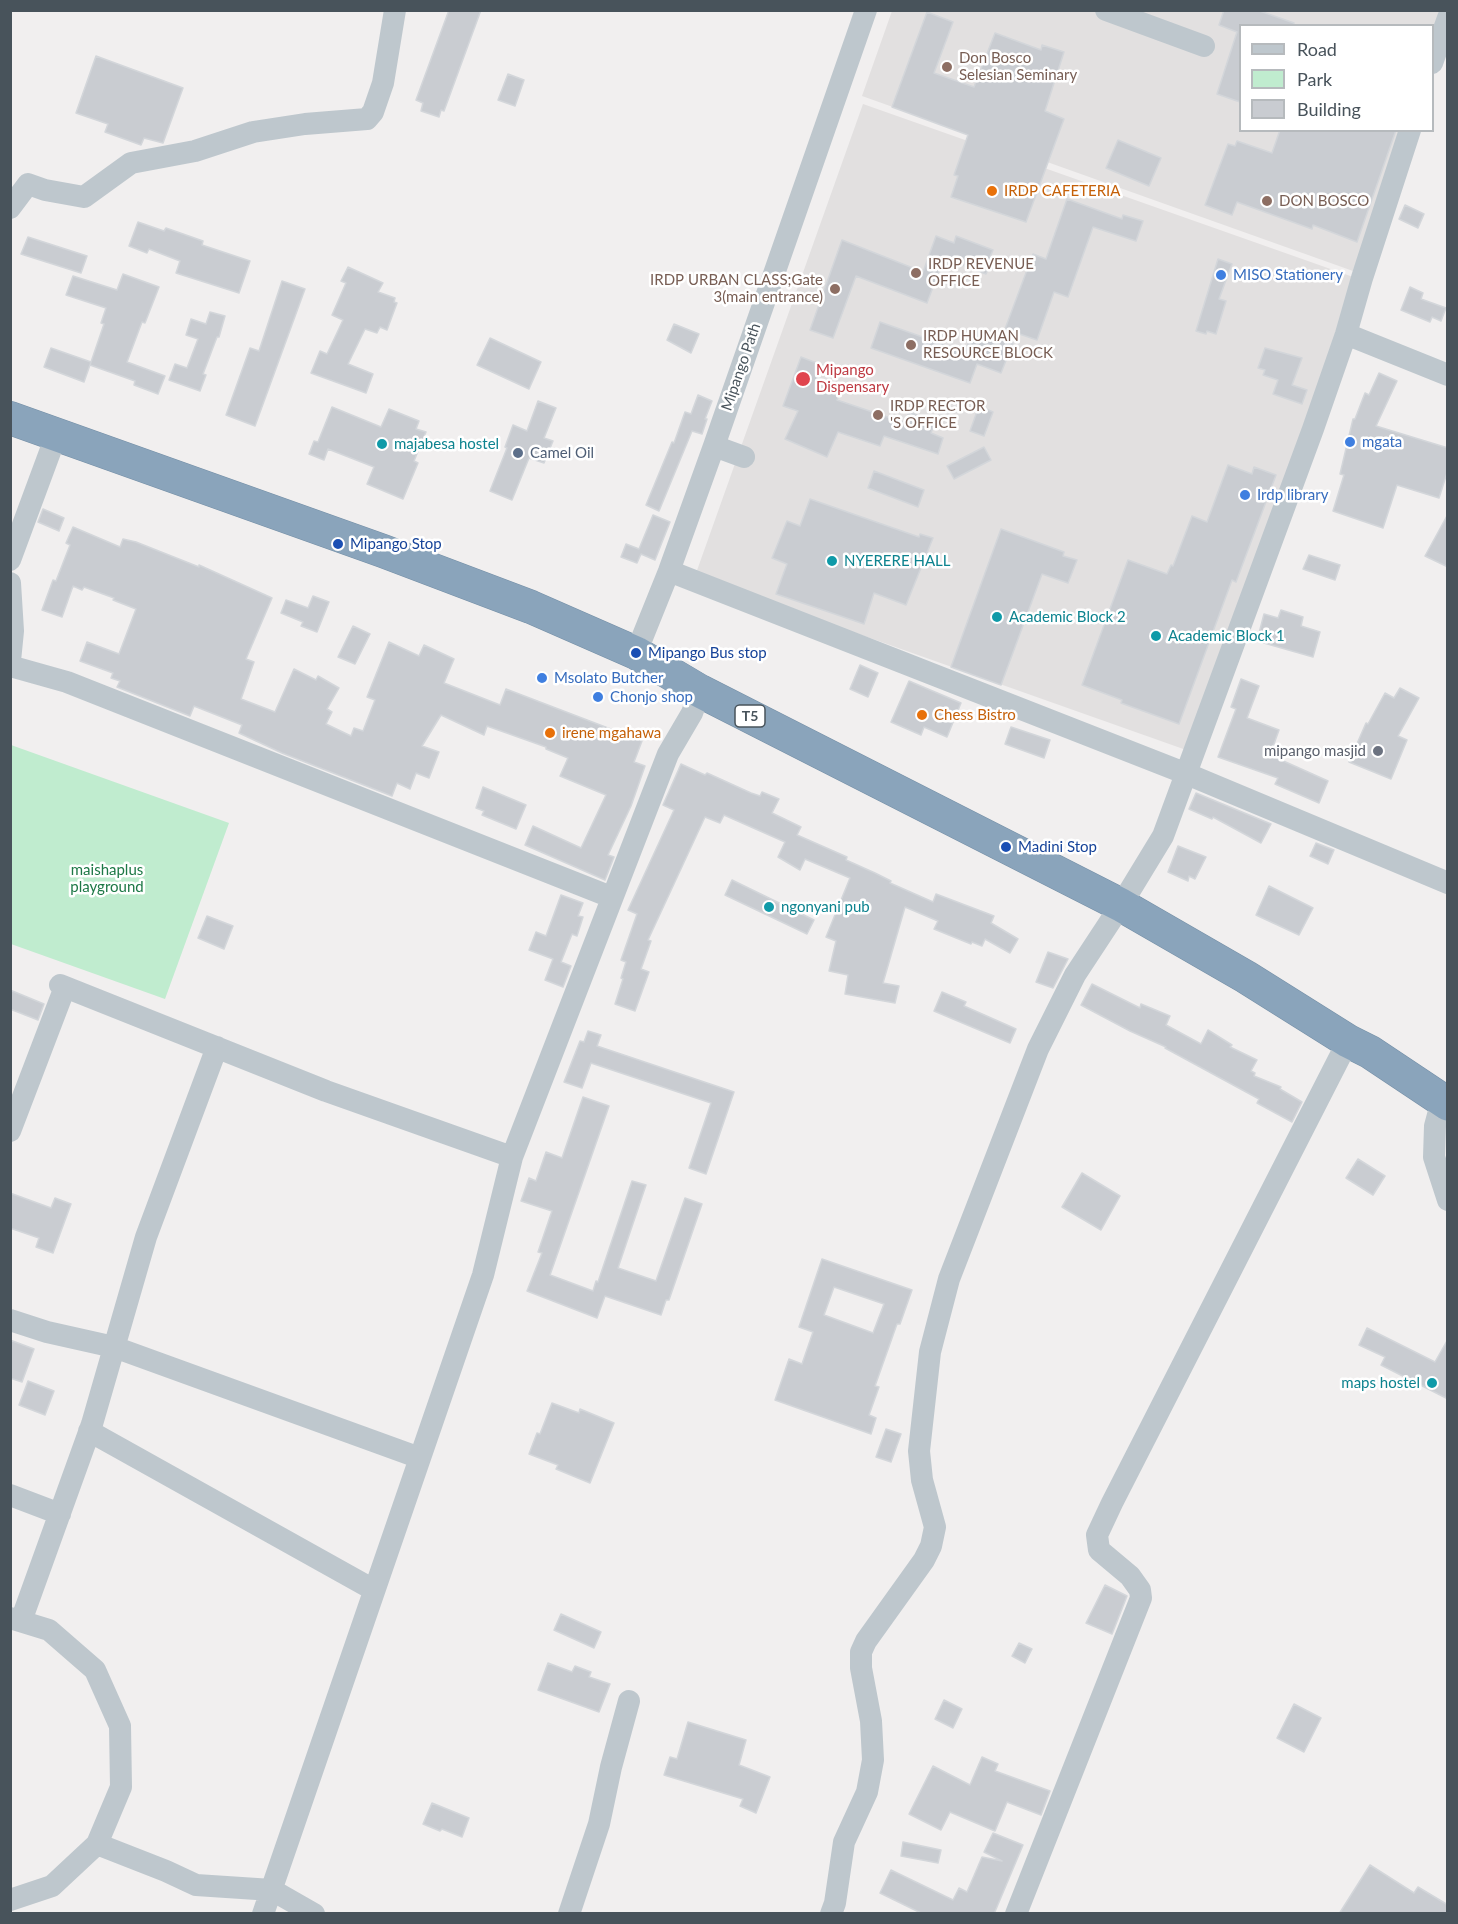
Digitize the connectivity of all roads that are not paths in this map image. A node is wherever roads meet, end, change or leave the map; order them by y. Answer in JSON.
{"nodes":[{"id":1,"x":395,"y":10,"type":"edge"},
{"id":2,"x":866,"y":10,"type":"edge"},
{"id":3,"x":1106,"y":10,"type":"edge"},
{"id":4,"x":1448,"y":18,"type":"edge"},
{"id":5,"x":1204,"y":46,"type":"dead end"},
{"id":6,"x":1434,"y":57,"type":"edge"},
{"id":7,"x":1409,"y":132,"type":"edge"},
{"id":8,"x":10,"y":208,"type":"edge"},
{"id":9,"x":1346,"y":334,"type":"junction"},
{"id":10,"x":1448,"y":375,"type":"edge"},
{"id":11,"x":10,"y":418,"type":"edge"},
{"id":12,"x":57,"y":434,"type":"junction"},
{"id":13,"x":714,"y":446,"type":"junction"},
{"id":14,"x":744,"y":457,"type":"dead end"},
{"id":15,"x":10,"y":560,"type":"edge"},
{"id":16,"x":669,"y":571,"type":"junction"},
{"id":17,"x":10,"y":583,"type":"edge"},
{"id":18,"x":636,"y":653,"type":"junction"},
{"id":19,"x":10,"y":662,"type":"edge"},
{"id":20,"x":10,"y":666,"type":"edge"},
{"id":21,"x":700,"y":691,"type":"junction"},
{"id":22,"x":1187,"y":774,"type":"junction"},
{"id":23,"x":1448,"y":883,"type":"edge"},
{"id":24,"x":611,"y":897,"type":"junction"},
{"id":25,"x":1121,"y":905,"type":"junction"},
{"id":26,"x":1348,"y":1041,"type":"junction"},
{"id":27,"x":217,"y":1047,"type":"junction"},
{"id":28,"x":1445,"y":1102,"type":"edge"},
{"id":29,"x":10,"y":1131,"type":"edge"},
{"id":30,"x":512,"y":1156,"type":"junction"},
{"id":31,"x":1448,"y":1200,"type":"edge"},
{"id":32,"x":10,"y":1320,"type":"edge"},
{"id":33,"x":114,"y":1347,"type":"junction"},
{"id":34,"x":89,"y":1431,"type":"junction"},
{"id":35,"x":420,"y":1458,"type":"junction"},
{"id":36,"x":10,"y":1495,"type":"edge"},
{"id":37,"x":60,"y":1514,"type":"junction"},
{"id":38,"x":374,"y":1590,"type":"junction"},
{"id":39,"x":16,"y":1620,"type":"edge"},
{"id":40,"x":629,"y":1701,"type":"dead end"},
{"id":41,"x":97,"y":1844,"type":"junction"},
{"id":42,"x":272,"y":1890,"type":"junction"},
{"id":43,"x":10,"y":1900,"type":"edge"},
{"id":44,"x":263,"y":1914,"type":"edge"},
{"id":45,"x":314,"y":1914,"type":"edge"},
{"id":46,"x":569,"y":1914,"type":"edge"},
{"id":47,"x":831,"y":1914,"type":"edge"},
{"id":48,"x":1016,"y":1914,"type":"edge"}],
"edges":[{"from":1,"to":8,"type":"street"},
{"from":2,"to":13,"type":"street","name":"Mipango Path"},
{"from":3,"to":5,"type":"street"},
{"from":4,"to":6,"type":"street"},
{"from":7,"to":9,"type":"street"},
{"from":9,"to":10,"type":"street"},
{"from":9,"to":22,"type":"street"},
{"from":11,"to":12,"type":"highway","number":"T5"},
{"from":12,"to":15,"type":"street"},
{"from":12,"to":18,"type":"highway","number":"T5"},
{"from":13,"to":14,"type":"street"},
{"from":13,"to":16,"type":"street","name":"Mipango Path"},
{"from":16,"to":18,"type":"street","name":"Mipango Path"},
{"from":16,"to":22,"type":"street"},
{"from":17,"to":19,"type":"street"},
{"from":18,"to":21,"type":"highway","number":"T5"},
{"from":20,"to":24,"type":"street"},
{"from":21,"to":24,"type":"street"},
{"from":21,"to":25,"type":"highway","number":"T5"},
{"from":22,"to":23,"type":"street"},
{"from":22,"to":25,"type":"street"},
{"from":24,"to":30,"type":"street"},
{"from":25,"to":26,"type":"highway","number":"T5"},
{"from":25,"to":47,"type":"street"},
{"from":26,"to":28,"type":"highway","number":"T5"},
{"from":26,"to":48,"type":"street"},
{"from":27,"to":29,"type":"street"},
{"from":27,"to":30,"type":"street"},
{"from":27,"to":33,"type":"street"},
{"from":28,"to":31,"type":"street"},
{"from":30,"to":35,"type":"street"},
{"from":32,"to":33,"type":"street"},
{"from":33,"to":34,"type":"street"},
{"from":33,"to":35,"type":"street"},
{"from":34,"to":37,"type":"street"},
{"from":34,"to":38,"type":"street"},
{"from":35,"to":38,"type":"street"},
{"from":36,"to":37,"type":"street"},
{"from":37,"to":39,"type":"street"},
{"from":38,"to":42,"type":"street"},
{"from":39,"to":41,"type":"street"},
{"from":40,"to":46,"type":"street"},
{"from":41,"to":42,"type":"street"},
{"from":41,"to":43,"type":"street"},
{"from":42,"to":44,"type":"street"},
{"from":42,"to":45,"type":"street"}]}
